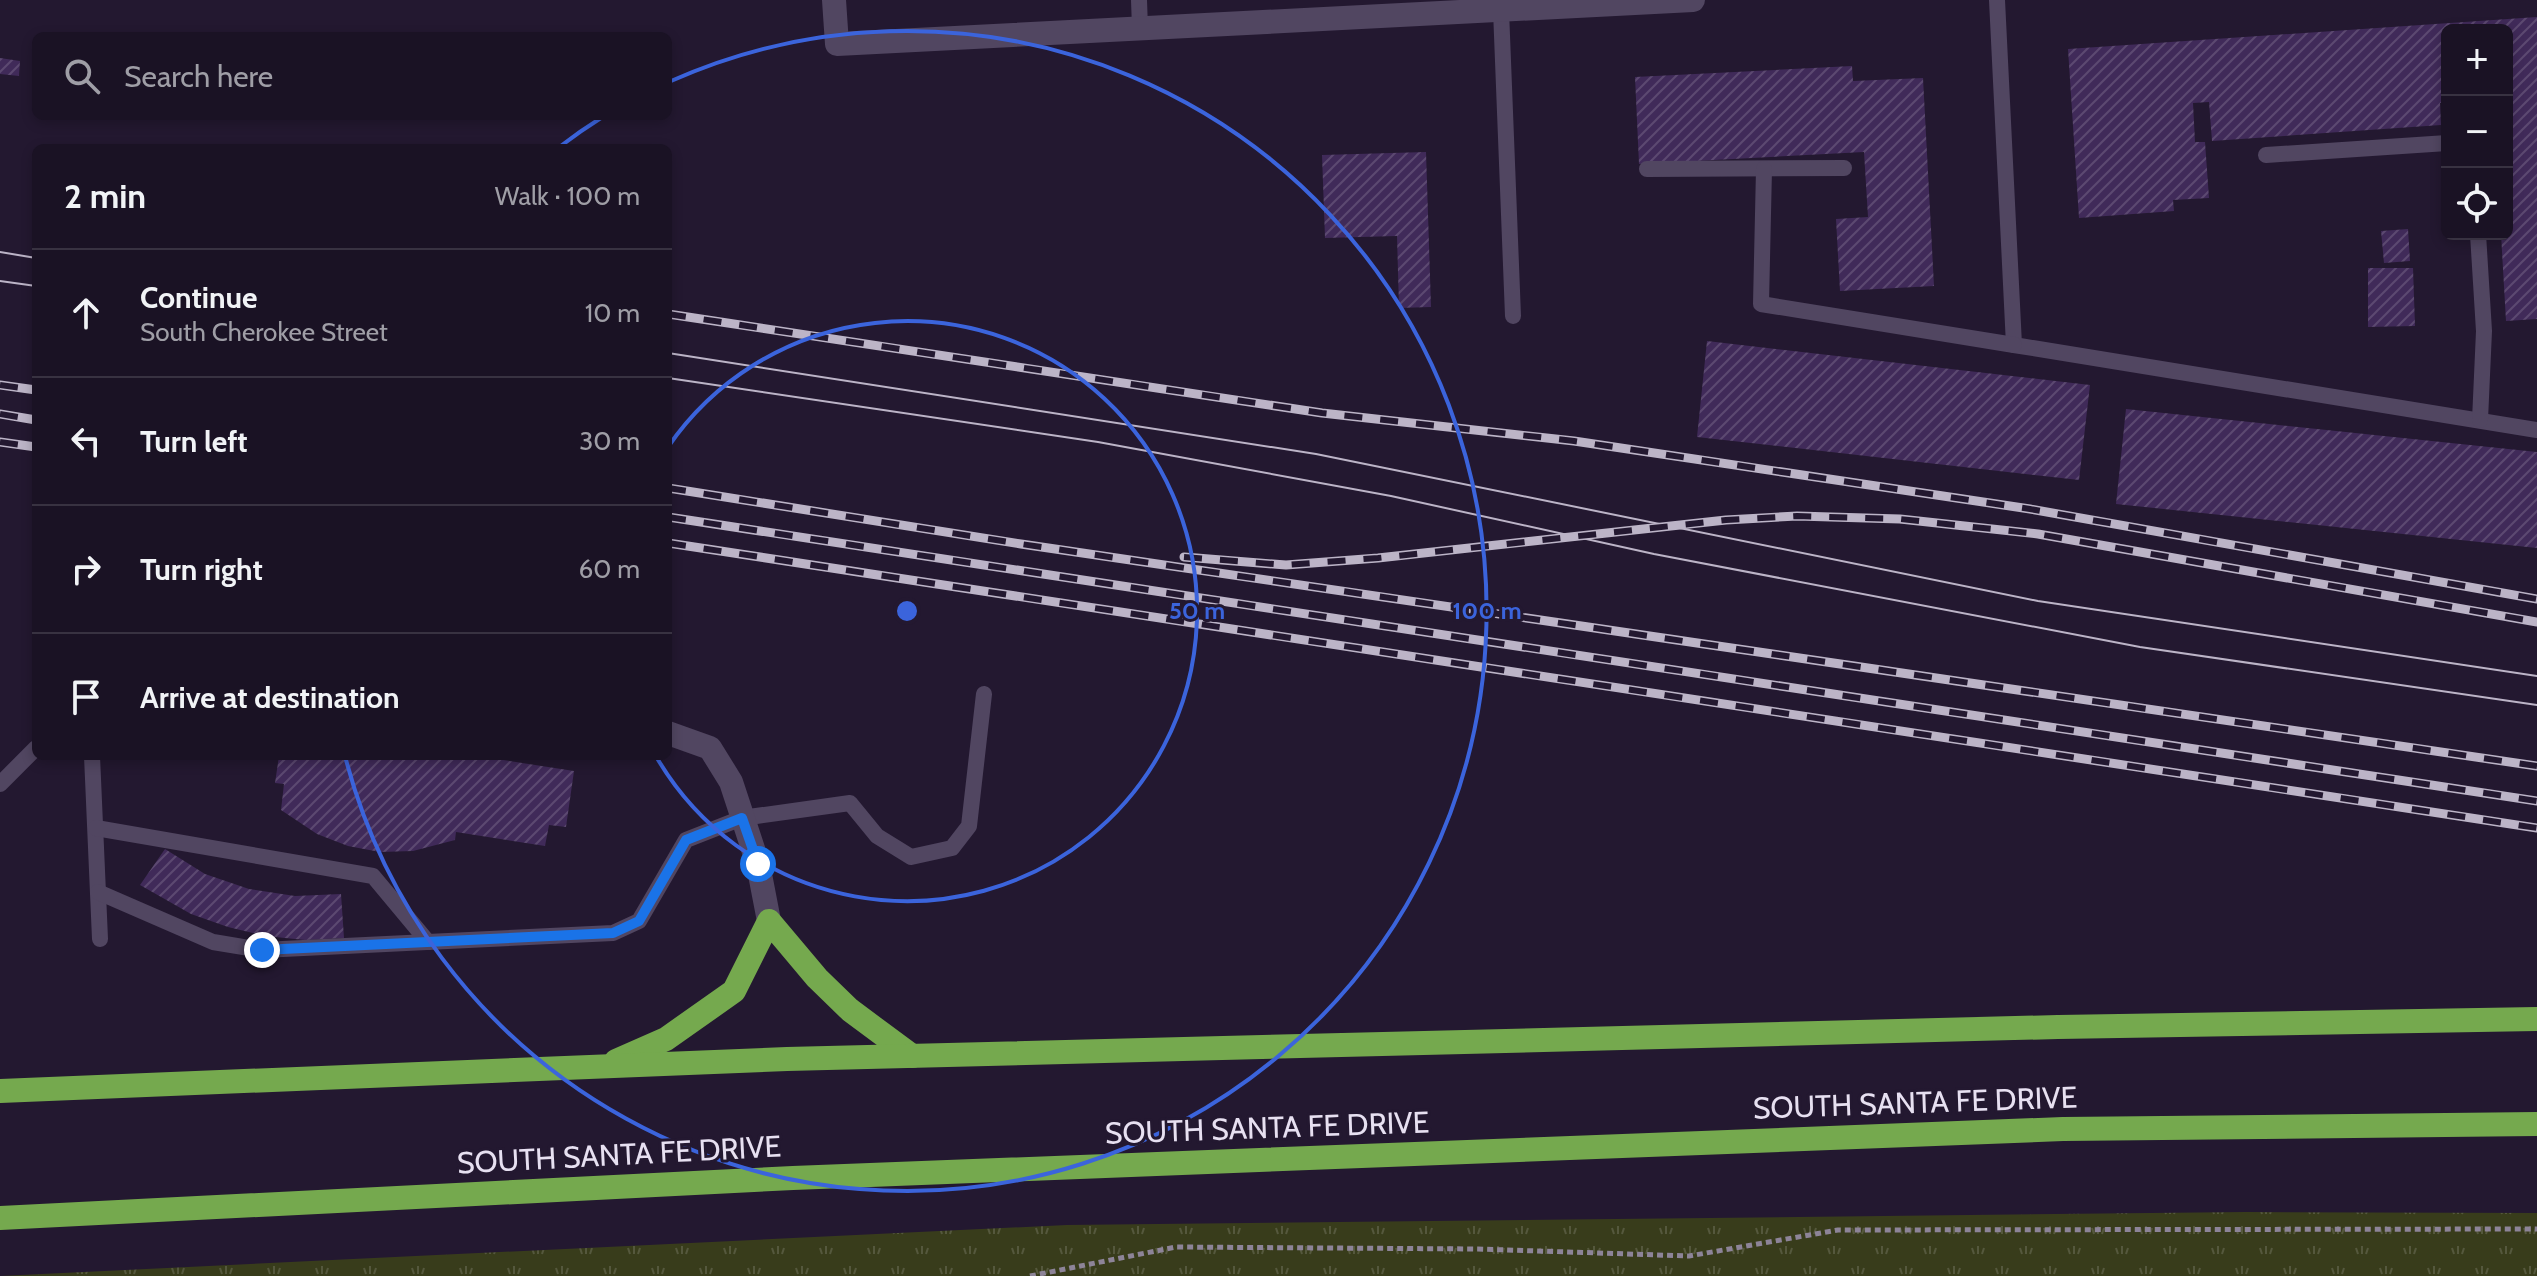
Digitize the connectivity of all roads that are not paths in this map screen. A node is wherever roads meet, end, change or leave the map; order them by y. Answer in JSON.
{"nodes":[{"id":1,"x":834,"y":0,"type":"edge"},
{"id":2,"x":1139,"y":0,"type":"edge"},
{"id":3,"x":1693,"y":0,"type":"edge"},
{"id":4,"x":1997,"y":0,"type":"edge"},
{"id":5,"x":1501,"y":10,"type":"junction"},
{"id":6,"x":1140,"y":28,"type":"junction"},
{"id":7,"x":2441,"y":143,"type":"edge"},
{"id":8,"x":2266,"y":155,"type":"dead end"},
{"id":9,"x":1844,"y":168,"type":"dead end"},
{"id":10,"x":1647,"y":169,"type":"dead end"},
{"id":11,"x":1764,"y":169,"type":"junction"},
{"id":12,"x":2478,"y":240,"type":"edge"},
{"id":13,"x":1513,"y":316,"type":"dead end"},
{"id":14,"x":2014,"y":345,"type":"junction"},
{"id":15,"x":2480,"y":420,"type":"junction"},
{"id":16,"x":2537,"y":430,"type":"edge"},
{"id":17,"x":984,"y":694,"type":"dead end"},
{"id":18,"x":672,"y":734,"type":"edge"},
{"id":19,"x":32,"y":752,"type":"edge"},
{"id":20,"x":92,"y":760,"type":"edge"},
{"id":21,"x":0,"y":784,"type":"edge"},
{"id":22,"x":742,"y":818,"type":"junction"},
{"id":23,"x":96,"y":828,"type":"junction"},
{"id":24,"x":98,"y":892,"type":"junction"},
{"id":25,"x":769,"y":921,"type":"junction"},
{"id":26,"x":100,"y":939,"type":"dead end"},
{"id":27,"x":428,"y":942,"type":"junction"},
{"id":28,"x":2537,"y":1019,"type":"edge"},
{"id":29,"x":912,"y":1056,"type":"junction"},
{"id":30,"x":604,"y":1066,"type":"junction"},
{"id":31,"x":0,"y":1091,"type":"edge"},
{"id":32,"x":2537,"y":1124,"type":"edge"},
{"id":33,"x":0,"y":1218,"type":"edge"}],
"edges":[{"from":1,"to":6,"type":"street"},
{"from":2,"to":6,"type":"lane"},
{"from":3,"to":5,"type":"street"},
{"from":4,"to":14,"type":"lane"},
{"from":5,"to":6,"type":"street"},
{"from":5,"to":13,"type":"lane"},
{"from":7,"to":8,"type":"lane"},
{"from":9,"to":11,"type":"lane"},
{"from":10,"to":11,"type":"lane"},
{"from":11,"to":14,"type":"lane"},
{"from":12,"to":15,"type":"lane"},
{"from":14,"to":15,"type":"lane"},
{"from":15,"to":16,"type":"lane"},
{"from":17,"to":22,"type":"lane"},
{"from":18,"to":22,"type":"street"},
{"from":19,"to":21,"type":"lane"},
{"from":20,"to":23,"type":"lane"},
{"from":22,"to":25,"type":"street"},
{"from":22,"to":27,"type":"lane"},
{"from":23,"to":24,"type":"lane"},
{"from":23,"to":27,"type":"lane"},
{"from":24,"to":26,"type":"lane"},
{"from":24,"to":27,"type":"lane"},
{"from":25,"to":29,"type":"highway"},
{"from":25,"to":30,"type":"highway"},
{"from":28,"to":29,"type":"highway"},
{"from":29,"to":30,"type":"highway"},
{"from":30,"to":31,"type":"highway"},
{"from":32,"to":33,"type":"highway","name":"SOUTH SANTA FE DRIVE"}]}
